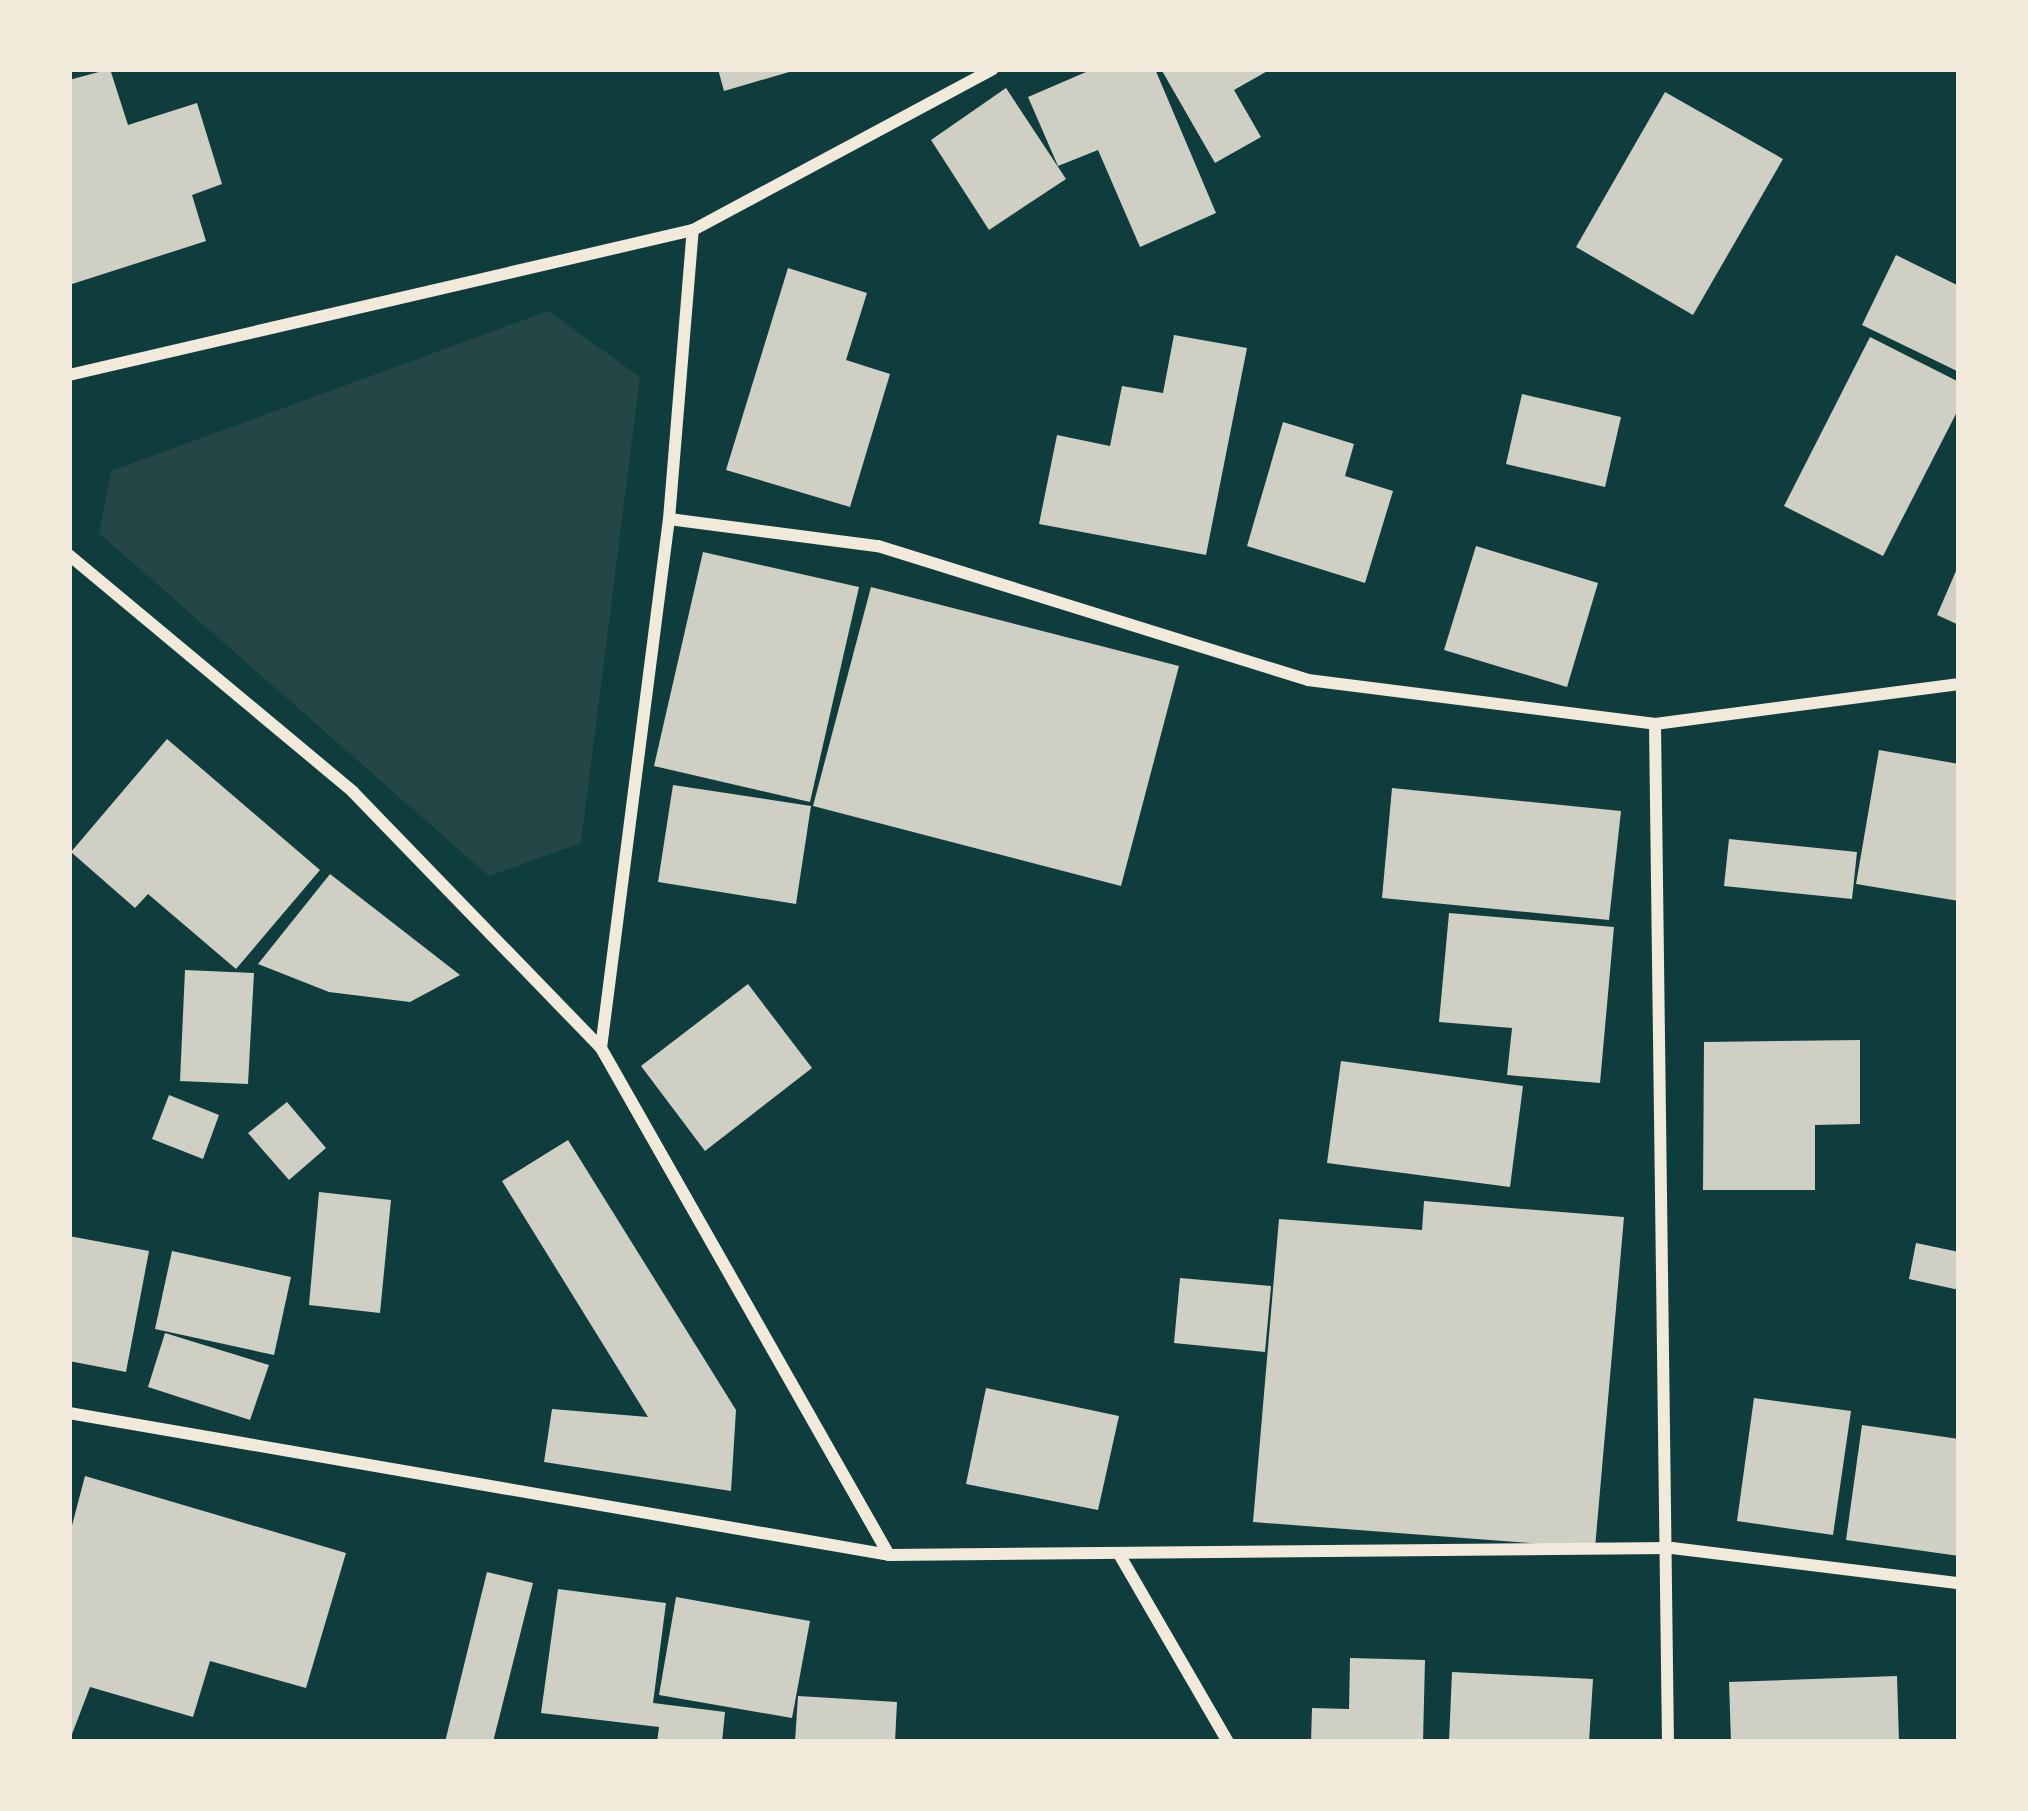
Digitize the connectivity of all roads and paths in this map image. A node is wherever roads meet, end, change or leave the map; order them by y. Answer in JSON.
{"nodes":[{"id":1,"x":993,"y":69,"type":"edge"},
{"id":2,"x":692,"y":230,"type":"junction"},
{"id":3,"x":69,"y":375,"type":"edge"},
{"id":4,"x":669,"y":519,"type":"junction"},
{"id":5,"x":69,"y":555,"type":"edge"},
{"id":6,"x":1959,"y":684,"type":"edge"},
{"id":7,"x":1655,"y":724,"type":"junction"},
{"id":8,"x":601,"y":1048,"type":"junction"},
{"id":9,"x":69,"y":1413,"type":"edge"},
{"id":10,"x":1672,"y":1548,"type":"junction"},
{"id":11,"x":1119,"y":1554,"type":"junction"},
{"id":12,"x":889,"y":1555,"type":"junction"},
{"id":13,"x":1959,"y":1583,"type":"edge"},
{"id":14,"x":1228,"y":1742,"type":"edge"},
{"id":15,"x":1668,"y":1742,"type":"edge"}],
"edges":[{"from":1,"to":2,"type":"street"},
{"from":2,"to":3,"type":"street"},
{"from":2,"to":4,"type":"street"},
{"from":4,"to":7,"type":"street"},
{"from":4,"to":8,"type":"street"},
{"from":5,"to":8,"type":"street"},
{"from":6,"to":7,"type":"street"},
{"from":7,"to":10,"type":"street"},
{"from":8,"to":12,"type":"street"},
{"from":9,"to":12,"type":"street"},
{"from":10,"to":11,"type":"street"},
{"from":10,"to":13,"type":"street"},
{"from":10,"to":15,"type":"street"},
{"from":11,"to":12,"type":"street"},
{"from":11,"to":14,"type":"street"}]}
